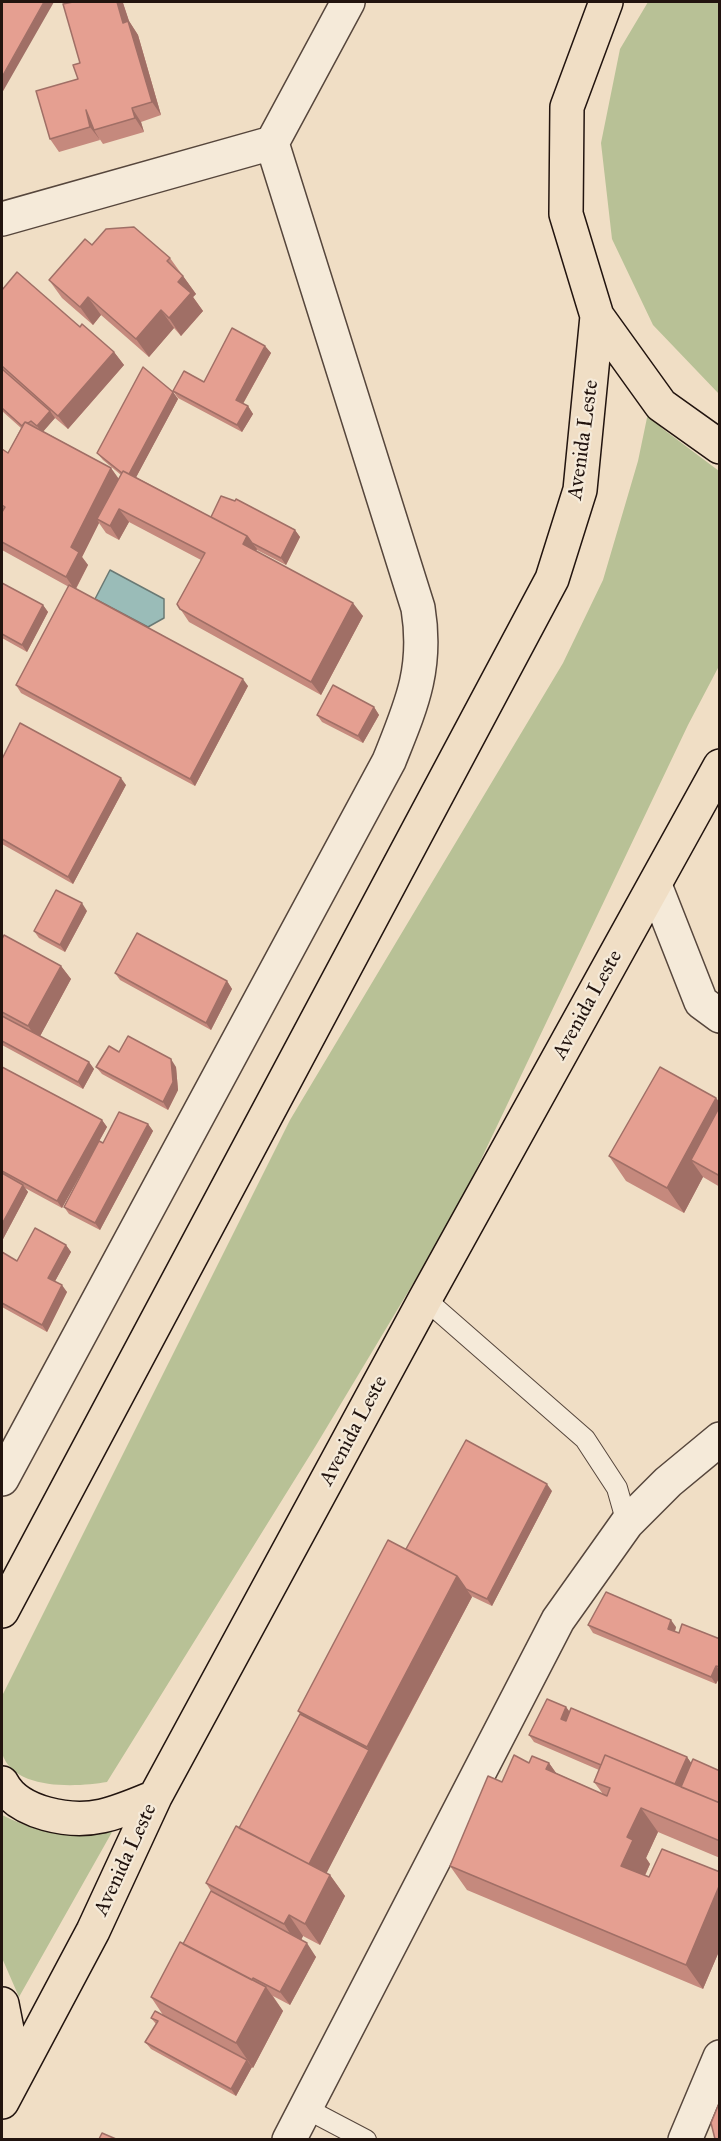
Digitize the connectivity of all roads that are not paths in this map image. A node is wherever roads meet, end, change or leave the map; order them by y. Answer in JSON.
{"nodes":[{"id":1,"x":348,"y":2,"type":"edge"},
{"id":2,"x":606,"y":2,"type":"edge"},
{"id":3,"x":272,"y":142,"type":"junction"},
{"id":4,"x":2,"y":219,"type":"edge"},
{"id":5,"x":597,"y":316,"type":"junction"},
{"id":6,"x":720,"y":447,"type":"edge"},
{"id":7,"x":720,"y":766,"type":"edge"},
{"id":8,"x":655,"y":885,"type":"junction"},
{"id":9,"x":720,"y":1016,"type":"edge"},
{"id":10,"x":425,"y":1299,"type":"junction"},
{"id":11,"x":720,"y":1439,"type":"edge"},
{"id":12,"x":2,"y":1479,"type":"edge"},
{"id":13,"x":627,"y":1523,"type":"junction"},
{"id":14,"x":2,"y":1611,"type":"edge"},
{"id":15,"x":2,"y":1783,"type":"edge"},
{"id":16,"x":155,"y":1797,"type":"junction"},
{"id":17,"x":2,"y":2004,"type":"edge"},
{"id":18,"x":720,"y":2057,"type":"edge"},
{"id":19,"x":9,"y":2088,"type":"edge"},
{"id":20,"x":305,"y":2108,"type":"junction"},
{"id":21,"x":289,"y":2139,"type":"edge"},
{"id":22,"x":366,"y":2139,"type":"edge"},
{"id":23,"x":685,"y":2139,"type":"edge"}],
"edges":[{"from":1,"to":3,"type":"street"},
{"from":2,"to":5,"type":"main road"},
{"from":3,"to":4,"type":"street"},
{"from":3,"to":12,"type":"street"},
{"from":5,"to":6,"type":"main road"},
{"from":5,"to":14,"type":"main road","name":"Avenida Leste"},
{"from":7,"to":8,"type":"main road","name":"Avenida Leste"},
{"from":8,"to":9,"type":"street"},
{"from":8,"to":10,"type":"main road","name":"Avenida Leste"},
{"from":10,"to":13,"type":"lane"},
{"from":10,"to":16,"type":"main road","name":"Avenida Leste"},
{"from":11,"to":13,"type":"street"},
{"from":13,"to":20,"type":"street"},
{"from":15,"to":16,"type":"main road"},
{"from":16,"to":19,"type":"main road","name":"Avenida Leste"},
{"from":17,"to":19,"type":"main road"},
{"from":18,"to":23,"type":"street"},
{"from":20,"to":21,"type":"street"},
{"from":20,"to":22,"type":"lane"}]}
